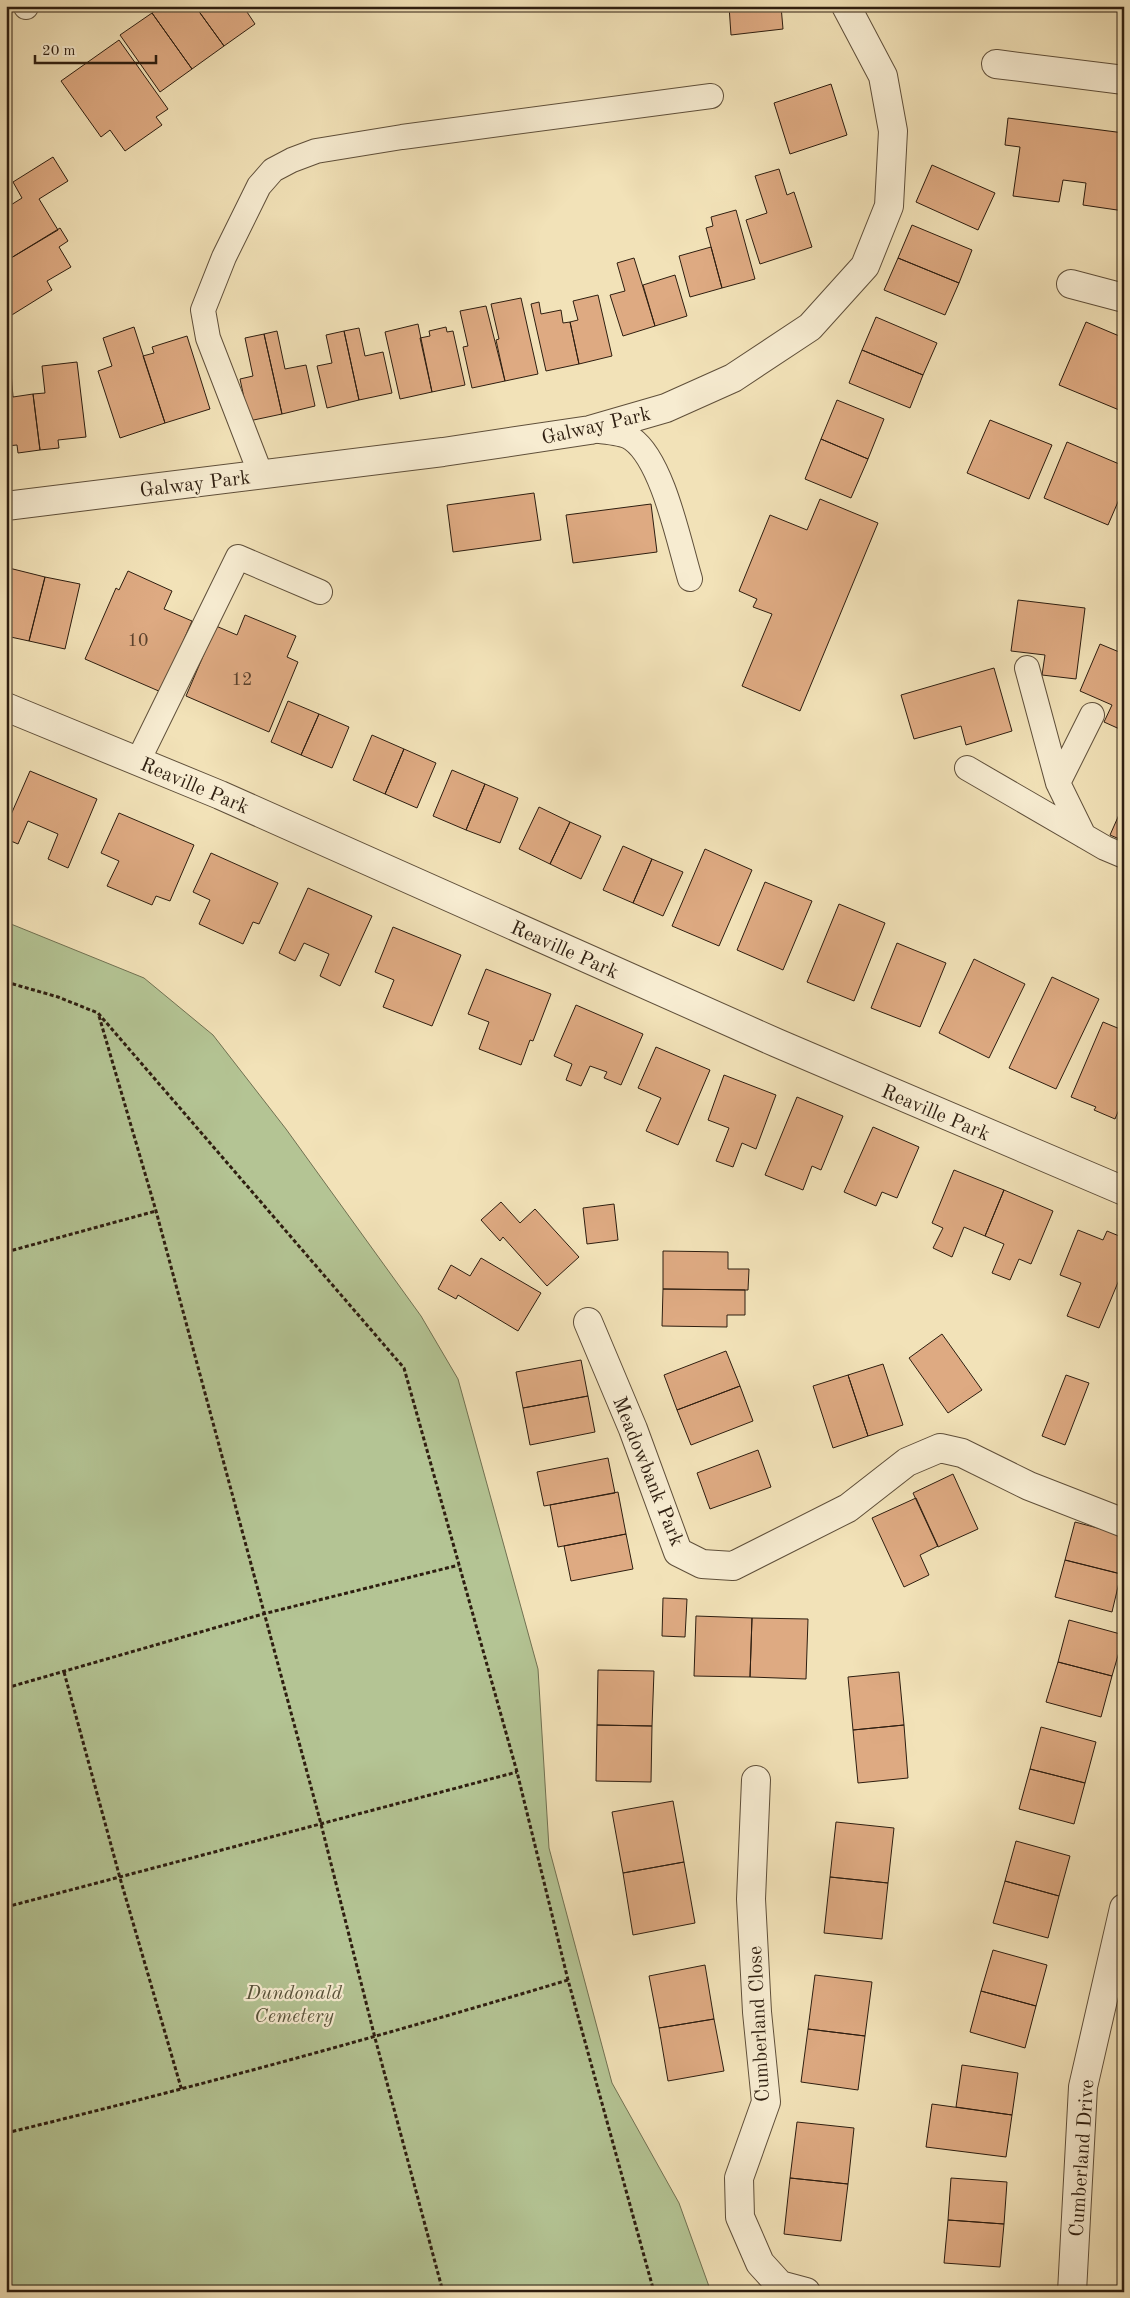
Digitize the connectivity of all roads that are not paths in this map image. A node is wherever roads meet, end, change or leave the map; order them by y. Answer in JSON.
{"nodes":[{"id":1,"x":846,"y":6,"type":"edge"},
{"id":2,"x":996,"y":64,"type":"dead end"},
{"id":3,"x":1124,"y":80,"type":"edge"},
{"id":4,"x":712,"y":96,"type":"dead end"},
{"id":5,"x":1072,"y":284,"type":"dead end"},
{"id":6,"x":1124,"y":298,"type":"edge"},
{"id":7,"x":591,"y":430,"type":"junction"},
{"id":8,"x":261,"y":475,"type":"junction"},
{"id":9,"x":6,"y":506,"type":"edge"},
{"id":10,"x":690,"y":579,"type":"dead end"},
{"id":11,"x":320,"y":592,"type":"dead end"},
{"id":12,"x":1027,"y":668,"type":"dead end"},
{"id":13,"x":6,"y":707,"type":"edge"},
{"id":14,"x":1092,"y":715,"type":"dead end"},
{"id":15,"x":138,"y":761,"type":"junction"},
{"id":16,"x":967,"y":768,"type":"dead end"},
{"id":17,"x":1058,"y":783,"type":"junction"},
{"id":18,"x":1084,"y":836,"type":"junction"},
{"id":19,"x":1124,"y":856,"type":"edge"},
{"id":20,"x":1124,"y":1191,"type":"edge"},
{"id":21,"x":588,"y":1322,"type":"dead end"},
{"id":22,"x":1124,"y":1523,"type":"edge"},
{"id":23,"x":756,"y":1780,"type":"dead end"},
{"id":24,"x":1124,"y":1908,"type":"edge"},
{"id":25,"x":806,"y":2292,"type":"edge"},
{"id":26,"x":1072,"y":2292,"type":"edge"}],
"edges":[{"from":1,"to":7,"type":"street","name":"Galway Park"},
{"from":2,"to":3,"type":"street"},
{"from":4,"to":8,"type":"lane"},
{"from":5,"to":6,"type":"street"},
{"from":7,"to":8,"type":"street","name":"Galway Park"},
{"from":7,"to":10,"type":"lane"},
{"from":8,"to":9,"type":"street","name":"Galway Park"},
{"from":11,"to":15,"type":"lane"},
{"from":12,"to":17,"type":"lane"},
{"from":13,"to":15,"type":"street","name":"Reaville Park"},
{"from":14,"to":17,"type":"lane"},
{"from":15,"to":20,"type":"street","name":"Reaville Park"},
{"from":16,"to":18,"type":"lane"},
{"from":17,"to":18,"type":"lane"},
{"from":18,"to":19,"type":"lane"},
{"from":21,"to":22,"type":"street","name":"Meadowbank Park"},
{"from":23,"to":25,"type":"street","name":"Cumberland Close"},
{"from":24,"to":26,"type":"street","name":"Cumberland Drive"}]}
